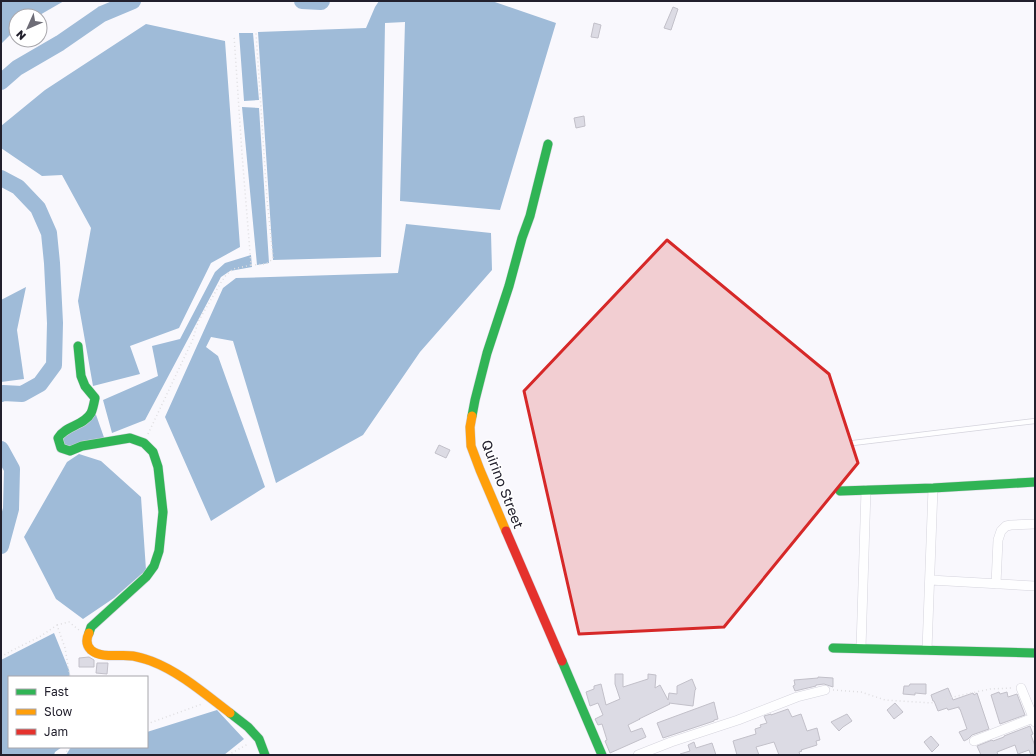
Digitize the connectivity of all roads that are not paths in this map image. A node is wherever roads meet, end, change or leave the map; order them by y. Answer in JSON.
{"nodes":[{"id":1,"x":548,"y":144,"type":"dead end"},
{"id":2,"x":78,"y":346,"type":"dead end"},
{"id":3,"x":1035,"y":421,"type":"edge"},
{"id":4,"x":853,"y":443,"type":"dead end"},
{"id":5,"x":1035,"y":482,"type":"edge"},
{"id":6,"x":933,"y":488,"type":"junction"},
{"id":7,"x":866,"y":490,"type":"junction"},
{"id":8,"x":840,"y":491,"type":"dead end"},
{"id":9,"x":1035,"y":524,"type":"edge"},
{"id":10,"x":930,"y":580,"type":"junction"},
{"id":11,"x":996,"y":584,"type":"junction"},
{"id":12,"x":1035,"y":586,"type":"edge"},
{"id":13,"x":833,"y":648,"type":"dead end"},
{"id":14,"x":861,"y":648,"type":"junction"},
{"id":15,"x":927,"y":650,"type":"junction"},
{"id":16,"x":1035,"y":653,"type":"edge"},
{"id":17,"x":1021,"y":688,"type":"road end"},
{"id":18,"x":825,"y":690,"type":"road end"},
{"id":19,"x":1034,"y":721,"type":"edge"},
{"id":20,"x":974,"y":741,"type":"dead end"},
{"id":21,"x":265,"y":755,"type":"edge"},
{"id":22,"x":602,"y":755,"type":"edge"},
{"id":23,"x":638,"y":755,"type":"edge"}],
"edges":[{"from":1,"to":22,"type":"street","name":"Quirino Street"},
{"from":2,"to":21,"type":"street"},
{"from":3,"to":4,"type":"lane"},
{"from":5,"to":6,"type":"street"},
{"from":6,"to":7,"type":"street"},
{"from":6,"to":10,"type":"street"},
{"from":7,"to":8,"type":"street"},
{"from":7,"to":14,"type":"street"},
{"from":9,"to":11,"type":"street"},
{"from":10,"to":11,"type":"street"},
{"from":10,"to":15,"type":"street"},
{"from":11,"to":12,"type":"street"},
{"from":13,"to":14,"type":"street"},
{"from":14,"to":15,"type":"street"},
{"from":15,"to":16,"type":"street"},
{"from":17,"to":19,"type":"street"},
{"from":18,"to":23,"type":"street"},
{"from":19,"to":20,"type":"street"}]}
